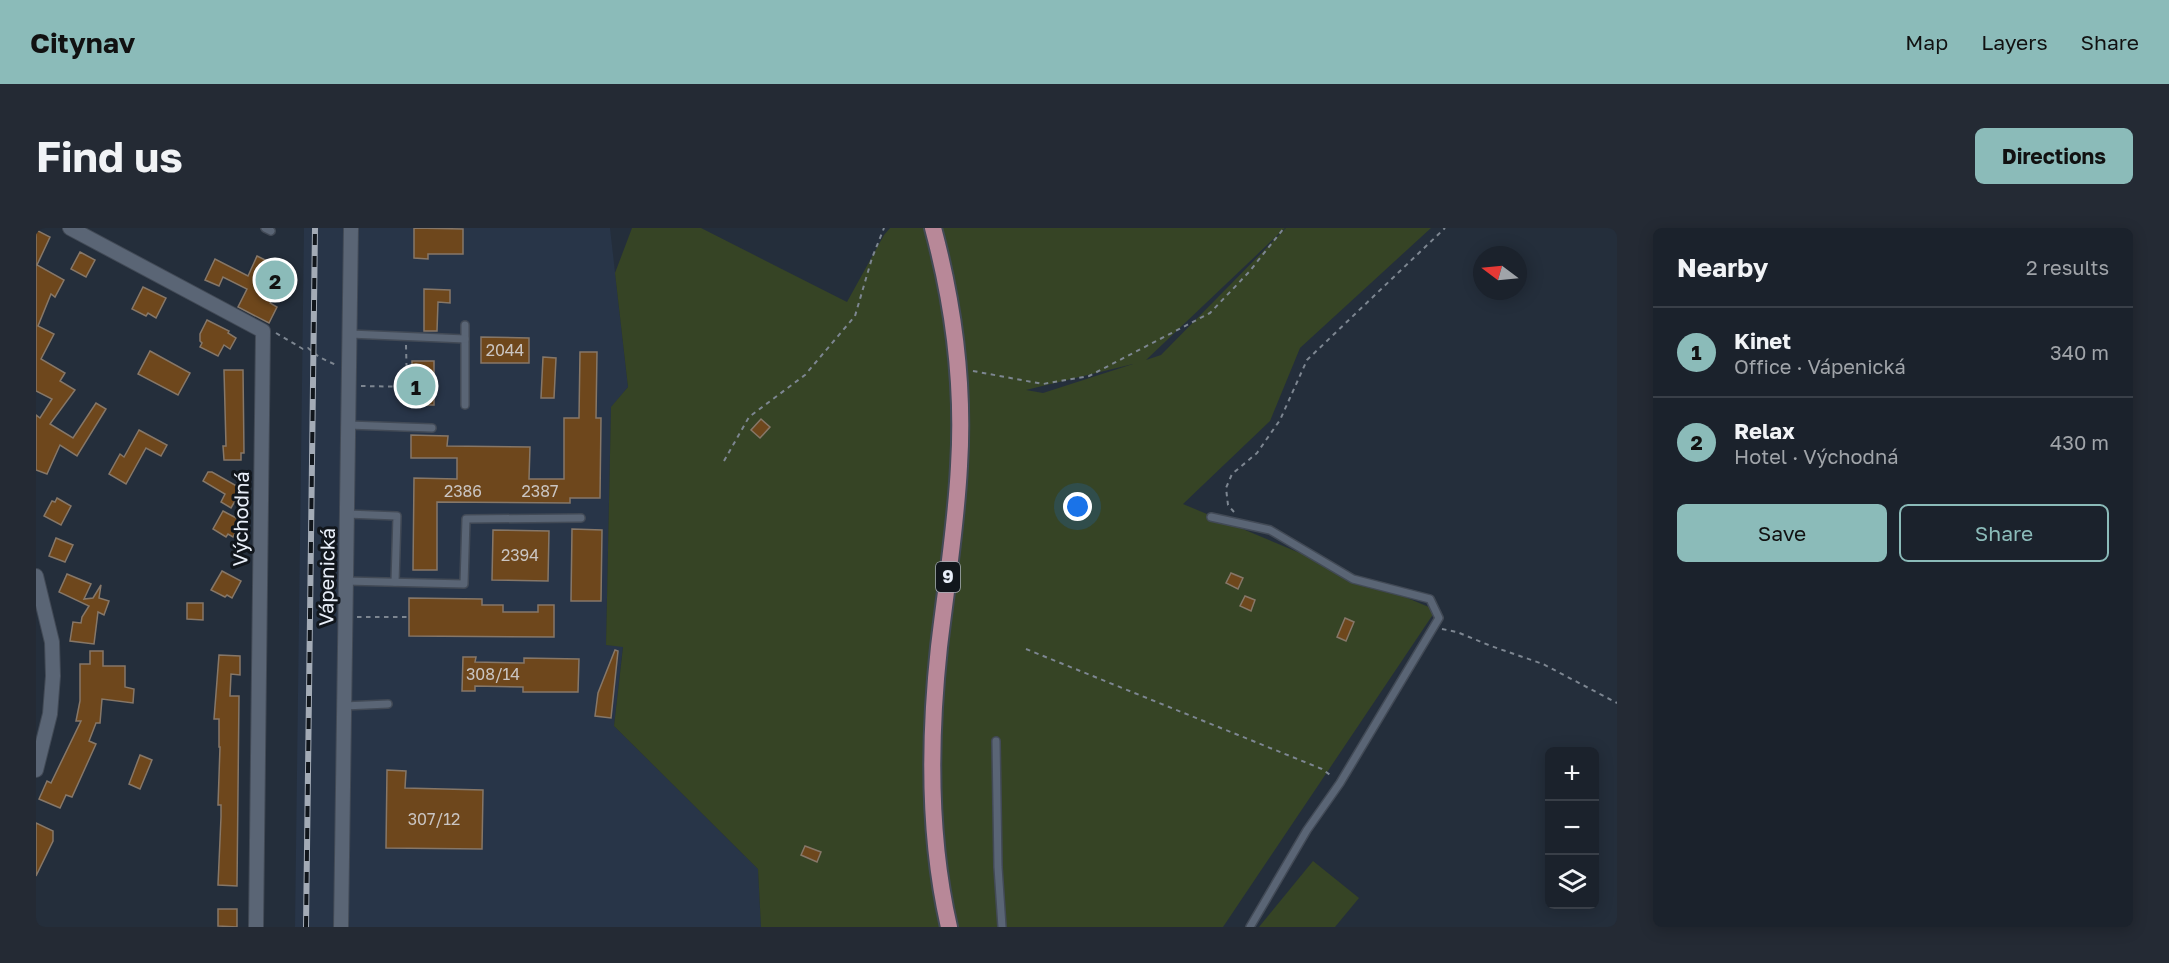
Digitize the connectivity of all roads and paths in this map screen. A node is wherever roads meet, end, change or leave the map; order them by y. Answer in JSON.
{"nodes":[{"id":1,"x":70,"y":228,"type":"edge"},
{"id":2,"x":351,"y":228,"type":"edge"},
{"id":3,"x":884,"y":228,"type":"edge"},
{"id":4,"x":933,"y":228,"type":"edge"},
{"id":5,"x":1284,"y":228,"type":"edge"},
{"id":6,"x":1445,"y":228,"type":"edge"},
{"id":7,"x":465,"y":325,"type":"dead end"},
{"id":8,"x":263,"y":331,"type":"junction"},
{"id":9,"x":350,"y":334,"type":"junction"},
{"id":10,"x":406,"y":338,"type":"junction"},
{"id":11,"x":465,"y":339,"type":"junction"},
{"id":12,"x":325,"y":359,"type":"dead end"},
{"id":13,"x":958,"y":368,"type":"junction"},
{"id":14,"x":349,"y":385,"type":"junction"},
{"id":15,"x":407,"y":387,"type":"junction"},
{"id":16,"x":412,"y":387,"type":"dead end"},
{"id":17,"x":465,"y":405,"type":"dead end"},
{"id":18,"x":348,"y":425,"type":"junction"},
{"id":19,"x":432,"y":428,"type":"dead end"},
{"id":20,"x":724,"y":461,"type":"dead end"},
{"id":21,"x":347,"y":514,"type":"junction"},
{"id":22,"x":1211,"y":517,"type":"dead end"},
{"id":23,"x":581,"y":518,"type":"dead end"},
{"id":24,"x":1243,"y":524,"type":"junction"},
{"id":25,"x":36,"y":576,"type":"edge"},
{"id":26,"x":346,"y":581,"type":"junction"},
{"id":27,"x":395,"y":582,"type":"junction"},
{"id":28,"x":346,"y":616,"type":"junction"},
{"id":29,"x":409,"y":617,"type":"dead end"},
{"id":30,"x":1434,"y":627,"type":"junction"},
{"id":31,"x":1026,"y":648,"type":"dead end"},
{"id":32,"x":1617,"y":703,"type":"edge"},
{"id":33,"x":388,"y":704,"type":"dead end"},
{"id":34,"x":345,"y":706,"type":"junction"},
{"id":35,"x":996,"y":741,"type":"dead end"},
{"id":36,"x":36,"y":770,"type":"edge"},
{"id":37,"x":1340,"y":783,"type":"junction"},
{"id":38,"x":256,"y":927,"type":"edge"},
{"id":39,"x":341,"y":927,"type":"edge"},
{"id":40,"x":949,"y":927,"type":"edge"},
{"id":41,"x":1002,"y":927,"type":"edge"},
{"id":42,"x":1250,"y":927,"type":"edge"}],
"edges":[{"from":1,"to":8,"type":"street"},
{"from":2,"to":9,"type":"street","name":"Vápenická"},
{"from":3,"to":20,"type":"path"},
{"from":4,"to":13,"type":"main road","number":"9"},
{"from":5,"to":13,"type":"path"},
{"from":6,"to":24,"type":"path"},
{"from":7,"to":11,"type":"lane"},
{"from":8,"to":12,"type":"path"},
{"from":8,"to":38,"type":"street","name":"Východná"},
{"from":9,"to":10,"type":"lane"},
{"from":9,"to":14,"type":"street","name":"Vápenická"},
{"from":10,"to":11,"type":"lane"},
{"from":10,"to":15,"type":"path"},
{"from":11,"to":17,"type":"lane"},
{"from":13,"to":40,"type":"main road","number":"9"},
{"from":14,"to":15,"type":"path"},
{"from":14,"to":18,"type":"street","name":"Vápenická"},
{"from":15,"to":16,"type":"path"},
{"from":18,"to":19,"type":"lane"},
{"from":18,"to":21,"type":"street","name":"Vápenická"},
{"from":21,"to":26,"type":"street","name":"Vápenická"},
{"from":21,"to":27,"type":"lane"},
{"from":22,"to":24,"type":"lane"},
{"from":23,"to":27,"type":"lane"},
{"from":24,"to":30,"type":"lane"},
{"from":25,"to":36,"type":"street"},
{"from":26,"to":27,"type":"lane"},
{"from":26,"to":28,"type":"street","name":"Vápenická"},
{"from":28,"to":29,"type":"path"},
{"from":28,"to":34,"type":"street","name":"Vápenická"},
{"from":30,"to":32,"type":"path"},
{"from":30,"to":37,"type":"lane"},
{"from":31,"to":37,"type":"path"},
{"from":33,"to":34,"type":"lane"},
{"from":34,"to":39,"type":"street","name":"Vápenická"},
{"from":35,"to":41,"type":"lane"},
{"from":37,"to":42,"type":"lane"}]}
